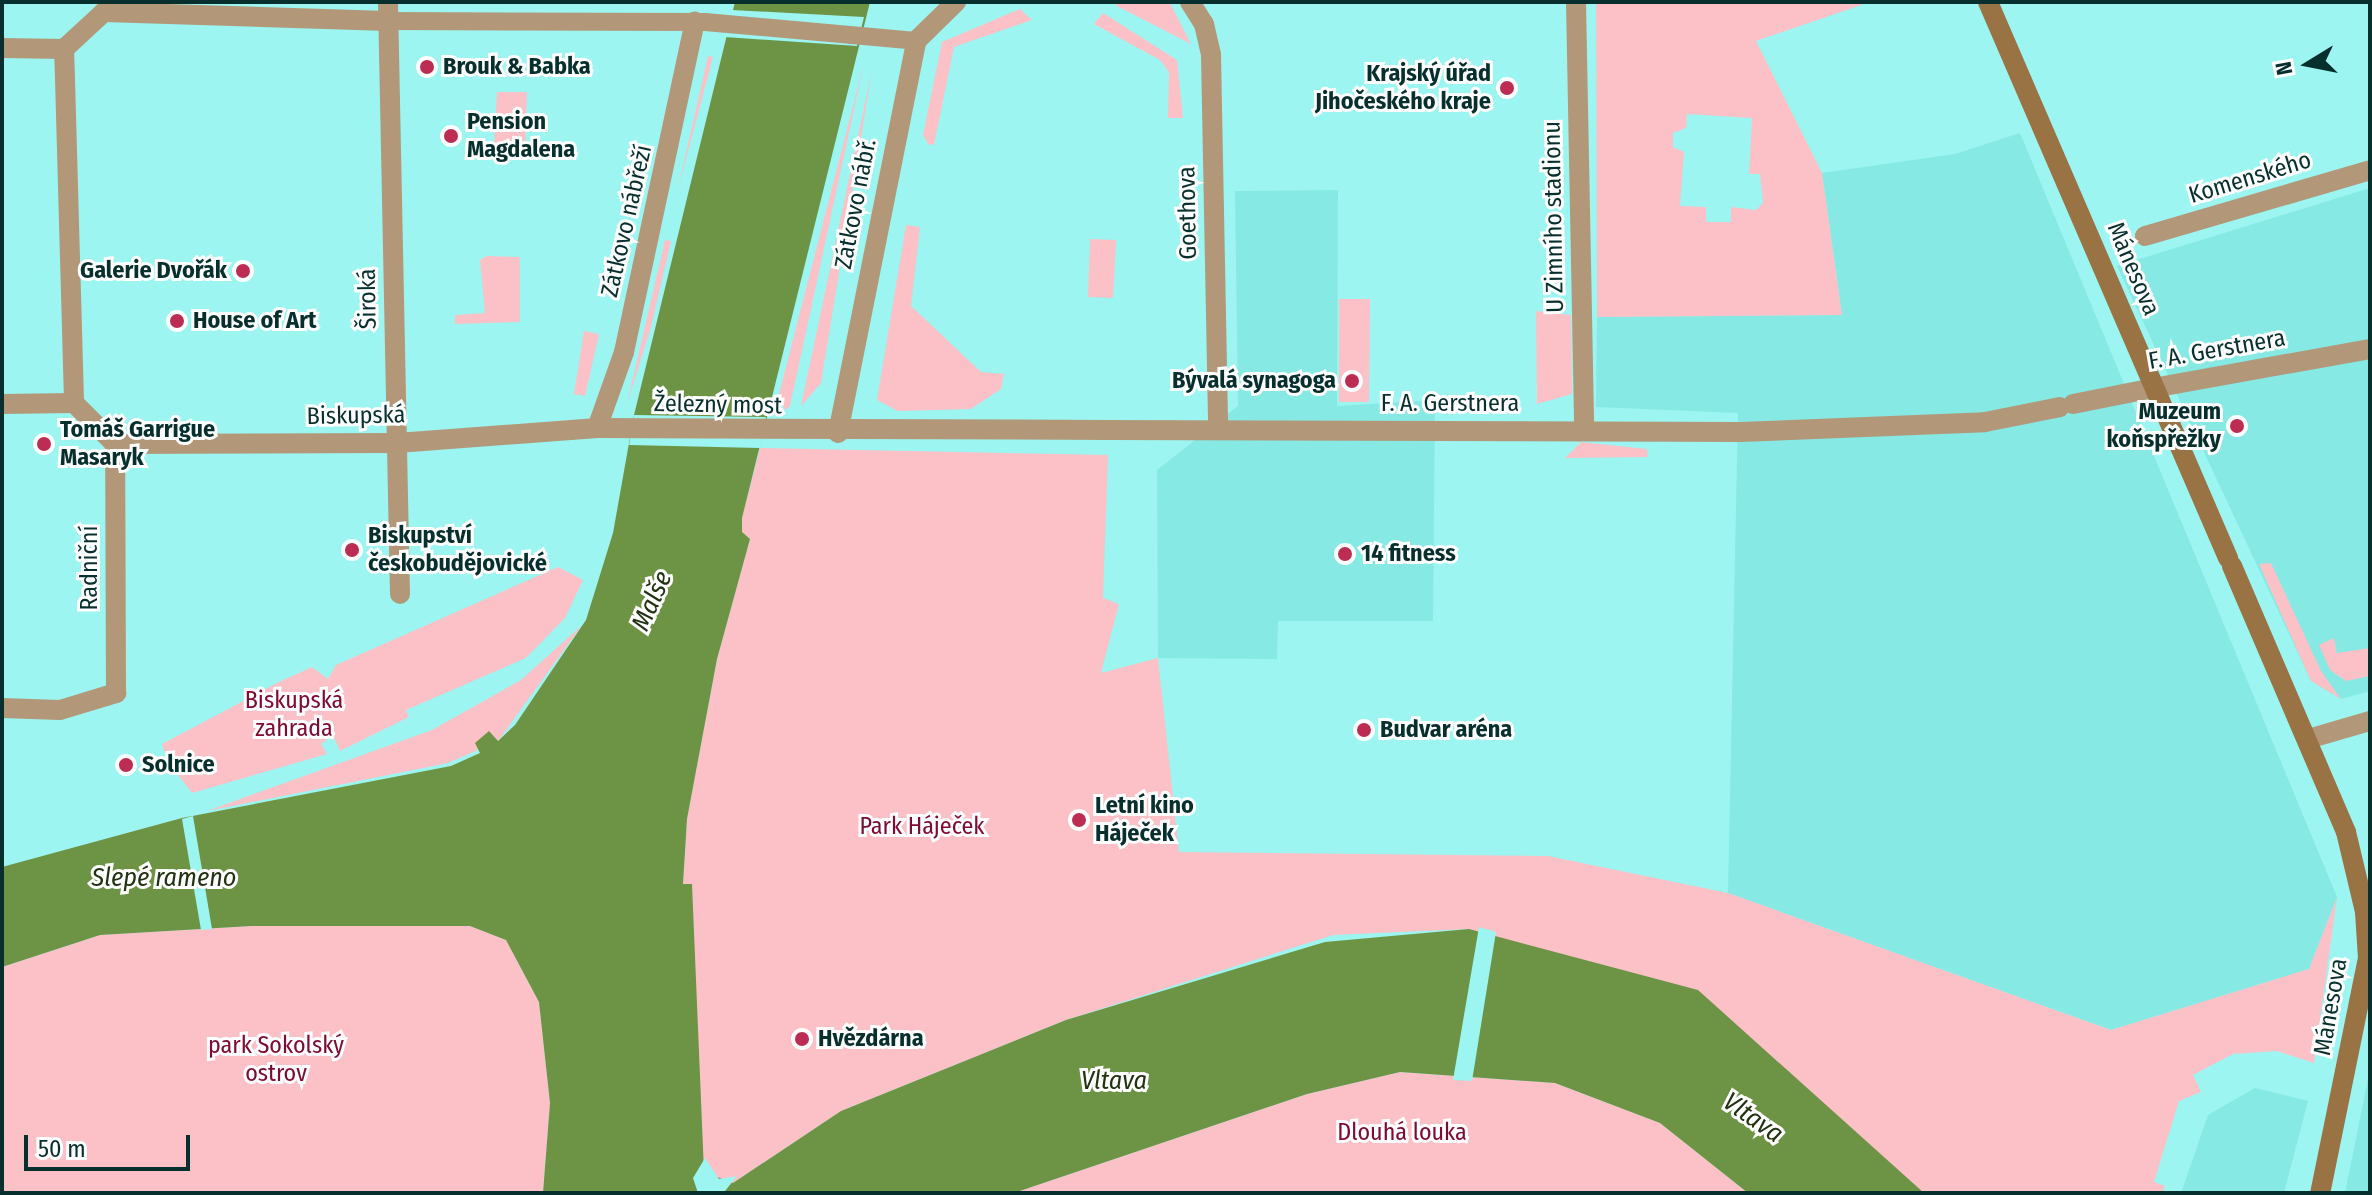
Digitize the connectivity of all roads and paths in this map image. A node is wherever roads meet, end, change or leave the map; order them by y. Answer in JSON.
{"nodes":[{"id":1,"x":956,"y":2,"type":"edge"},
{"id":2,"x":1190,"y":2,"type":"edge"},
{"id":3,"x":1576,"y":2,"type":"edge"},
{"id":4,"x":1988,"y":2,"type":"edge"},
{"id":5,"x":105,"y":7,"type":"edge"},
{"id":6,"x":388,"y":11,"type":"edge"},
{"id":7,"x":689,"y":22,"type":"junction"},
{"id":8,"x":916,"y":41,"type":"junction"},
{"id":9,"x":2,"y":48,"type":"edge"},
{"id":10,"x":64,"y":49,"type":"junction"},
{"id":11,"x":2370,"y":170,"type":"edge"},
{"id":12,"x":2145,"y":236,"type":"dead end"},
{"id":13,"x":2370,"y":349,"type":"edge"},
{"id":14,"x":2153,"y":388,"type":"junction"},
{"id":15,"x":74,"y":403,"type":"junction"},
{"id":16,"x":2,"y":404,"type":"edge"},
{"id":17,"x":597,"y":428,"type":"junction"},
{"id":18,"x":1218,"y":429,"type":"junction"},
{"id":19,"x":1584,"y":431,"type":"junction"},
{"id":20,"x":838,"y":433,"type":"junction"},
{"id":21,"x":397,"y":443,"type":"junction"},
{"id":22,"x":115,"y":444,"type":"junction"},
{"id":23,"x":400,"y":594,"type":"dead end"},
{"id":24,"x":2,"y":708,"type":"edge"},
{"id":25,"x":2370,"y":721,"type":"edge"},
{"id":26,"x":2308,"y":739,"type":"junction"},
{"id":27,"x":2365,"y":1005,"type":"edge"},
{"id":28,"x":2320,"y":1193,"type":"edge"}],
"edges":[{"from":1,"to":8,"type":"street"},
{"from":2,"to":18,"type":"street","name":"Goethova"},
{"from":3,"to":19,"type":"street","name":"U Zimního stadionu"},
{"from":4,"to":14,"type":"main road","name":"Mánesova"},
{"from":5,"to":6,"type":"street"},
{"from":5,"to":10,"type":"street"},
{"from":6,"to":7,"type":"street"},
{"from":6,"to":21,"type":"street","name":"Široká"},
{"from":7,"to":8,"type":"street"},
{"from":7,"to":17,"type":"street","name":"Zátkovo nábřeží"},
{"from":8,"to":20,"type":"street","name":"Zátkovo nábř."},
{"from":9,"to":10,"type":"street"},
{"from":10,"to":15,"type":"street"},
{"from":11,"to":12,"type":"street","name":"Komenského"},
{"from":13,"to":14,"type":"street","name":"F. A. Gerstnera"},
{"from":14,"to":19,"type":"street","name":"F. A. Gerstnera"},
{"from":14,"to":26,"type":"main road","name":"Mánesova"},
{"from":15,"to":16,"type":"street"},
{"from":15,"to":22,"type":"street"},
{"from":17,"to":20,"type":"street","name":"Železný most"},
{"from":17,"to":21,"type":"street","name":"Biskupská"},
{"from":18,"to":19,"type":"street","name":"F. A. Gerstnera"},
{"from":18,"to":20,"type":"street","name":"F. A. Gerstnera"},
{"from":21,"to":22,"type":"street","name":"Biskupská"},
{"from":21,"to":23,"type":"street","name":"Široká"},
{"from":22,"to":24,"type":"street","name":"Radniční"},
{"from":25,"to":26,"type":"street"},
{"from":26,"to":27,"type":"main road","name":"Mánesova"},
{"from":27,"to":28,"type":"main road","name":"Mánesova"}]}
